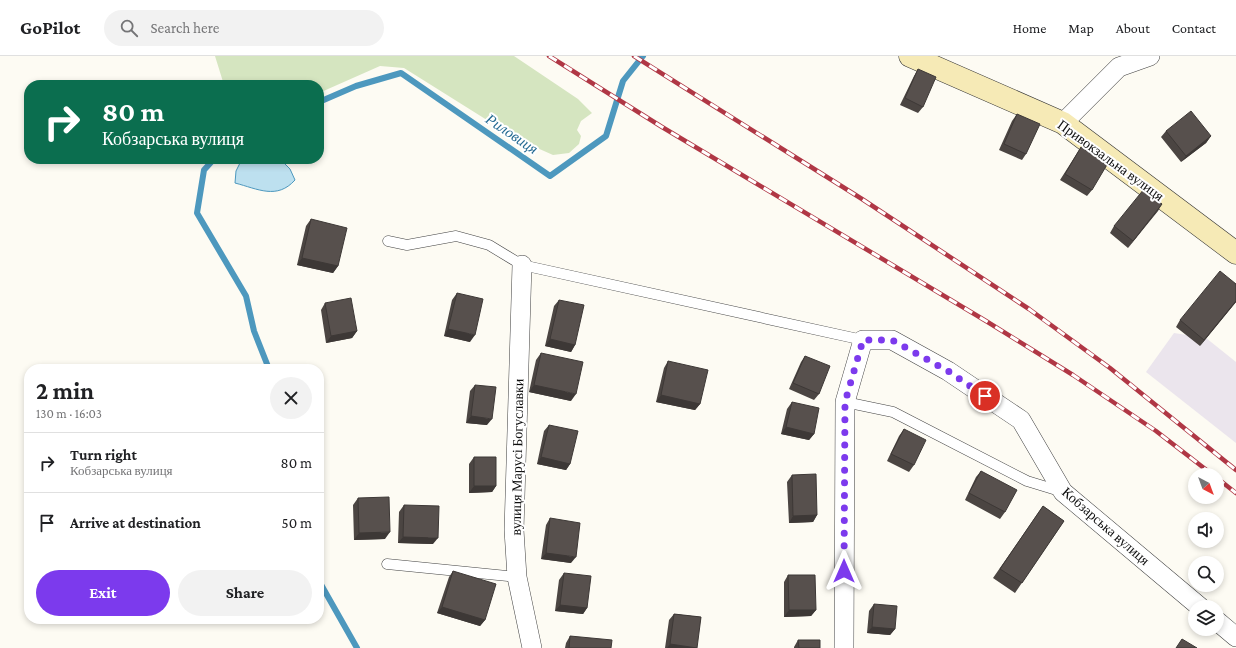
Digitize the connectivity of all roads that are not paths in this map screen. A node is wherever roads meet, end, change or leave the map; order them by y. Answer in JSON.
{"nodes":[{"id":1,"x":910,"y":56,"type":"edge"},
{"id":2,"x":1150,"y":56,"type":"edge"},
{"id":3,"x":1115,"y":61,"type":"edge"},
{"id":4,"x":1063,"y":123,"type":"junction"},
{"id":5,"x":388,"y":240,"type":"dead end"},
{"id":6,"x":1236,"y":253,"type":"edge"},
{"id":7,"x":522,"y":265,"type":"junction"},
{"id":8,"x":863,"y":340,"type":"junction"},
{"id":9,"x":845,"y":402,"type":"junction"},
{"id":10,"x":1063,"y":492,"type":"junction"},
{"id":11,"x":387,"y":564,"type":"dead end"},
{"id":12,"x":517,"y":577,"type":"junction"},
{"id":13,"x":1192,"y":600,"type":"edge"},
{"id":14,"x":1224,"y":627,"type":"edge"},
{"id":15,"x":1236,"y":637,"type":"edge"},
{"id":16,"x":532,"y":648,"type":"edge"},
{"id":17,"x":844,"y":648,"type":"edge"}],
"edges":[{"from":1,"to":4,"type":"street","name":"Привокзальна вулиця"},
{"from":2,"to":3,"type":"street"},
{"from":3,"to":4,"type":"street"},
{"from":4,"to":6,"type":"street","name":"Привокзальна вулиця"},
{"from":5,"to":7,"type":"lane"},
{"from":7,"to":8,"type":"lane"},
{"from":7,"to":12,"type":"street","name":"вулиця Марусі Богуславки"},
{"from":8,"to":9,"type":"street"},
{"from":8,"to":10,"type":"street","name":"Кобзарська вулиця"},
{"from":9,"to":10,"type":"lane"},
{"from":9,"to":17,"type":"street"},
{"from":10,"to":13,"type":"street","name":"Кобзарська вулиця"},
{"from":11,"to":12,"type":"lane"},
{"from":12,"to":16,"type":"street","name":"вулиця Марусі Богуславки"},
{"from":14,"to":15,"type":"street"}]}
